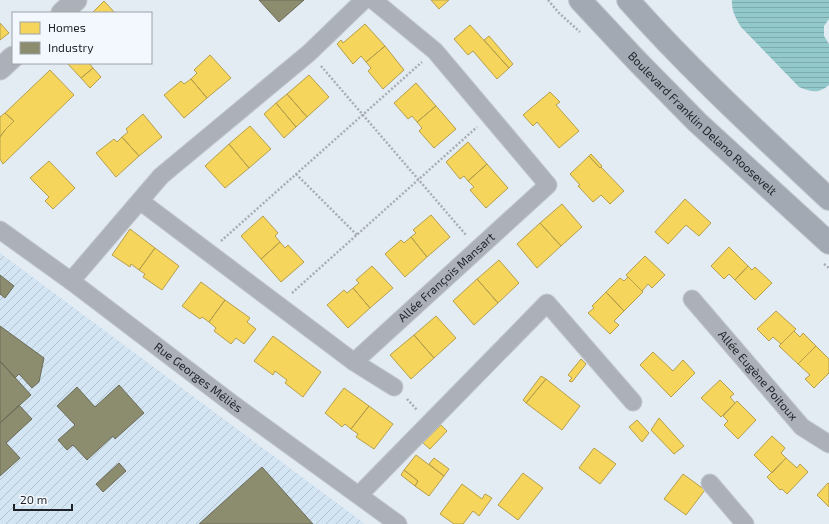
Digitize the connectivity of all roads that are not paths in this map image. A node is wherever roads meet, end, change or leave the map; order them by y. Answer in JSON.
{"nodes":[{"id":1,"x":76,"y":0,"type":"edge"},
{"id":2,"x":364,"y":0,"type":"edge"},
{"id":3,"x":373,"y":0,"type":"edge"},
{"id":4,"x":570,"y":0,"type":"edge"},
{"id":5,"x":580,"y":0,"type":"edge"},
{"id":6,"x":628,"y":0,"type":"edge"},
{"id":7,"x":63,"y":12,"type":"edge"},
{"id":8,"x":605,"y":27,"type":"junction"},
{"id":9,"x":12,"y":58,"type":"edge"},
{"id":10,"x":0,"y":69,"type":"edge"},
{"id":11,"x":829,"y":199,"type":"edge"},
{"id":12,"x":140,"y":201,"type":"junction"},
{"id":13,"x":0,"y":230,"type":"edge"},
{"id":14,"x":829,"y":243,"type":"edge"},
{"id":15,"x":71,"y":281,"type":"junction"},
{"id":16,"x":692,"y":299,"type":"dead end"},
{"id":17,"x":354,"y":362,"type":"junction"},
{"id":18,"x":394,"y":387,"type":"road end"},
{"id":19,"x":633,"y":402,"type":"dead end"},
{"id":20,"x":829,"y":444,"type":"edge"},
{"id":21,"x":710,"y":483,"type":"dead end"},
{"id":22,"x":358,"y":495,"type":"junction"},
{"id":23,"x":398,"y":524,"type":"edge"},
{"id":24,"x":745,"y":524,"type":"edge"}],
"edges":[{"from":1,"to":7,"type":"street"},
{"from":2,"to":12,"type":"street"},
{"from":3,"to":17,"type":"street","name":"Allée François Mansart"},
{"from":4,"to":8,"type":"street"},
{"from":5,"to":8,"type":"main road","name":"Boulevard Franklin Delano Roosevelt"},
{"from":6,"to":11,"type":"main road"},
{"from":8,"to":14,"type":"main road","name":"Boulevard Franklin Delano Roosevelt"},
{"from":9,"to":10,"type":"street"},
{"from":12,"to":15,"type":"street"},
{"from":12,"to":17,"type":"street"},
{"from":13,"to":15,"type":"street","name":"Rue Georges Méliès"},
{"from":15,"to":22,"type":"street","name":"Rue Georges Méliès"},
{"from":16,"to":20,"type":"street","name":"Allée Eugène Poitoux"},
{"from":17,"to":18,"type":"street"},
{"from":19,"to":22,"type":"street"},
{"from":21,"to":24,"type":"street"},
{"from":22,"to":23,"type":"street","name":"Rue Georges Méliès"}]}
